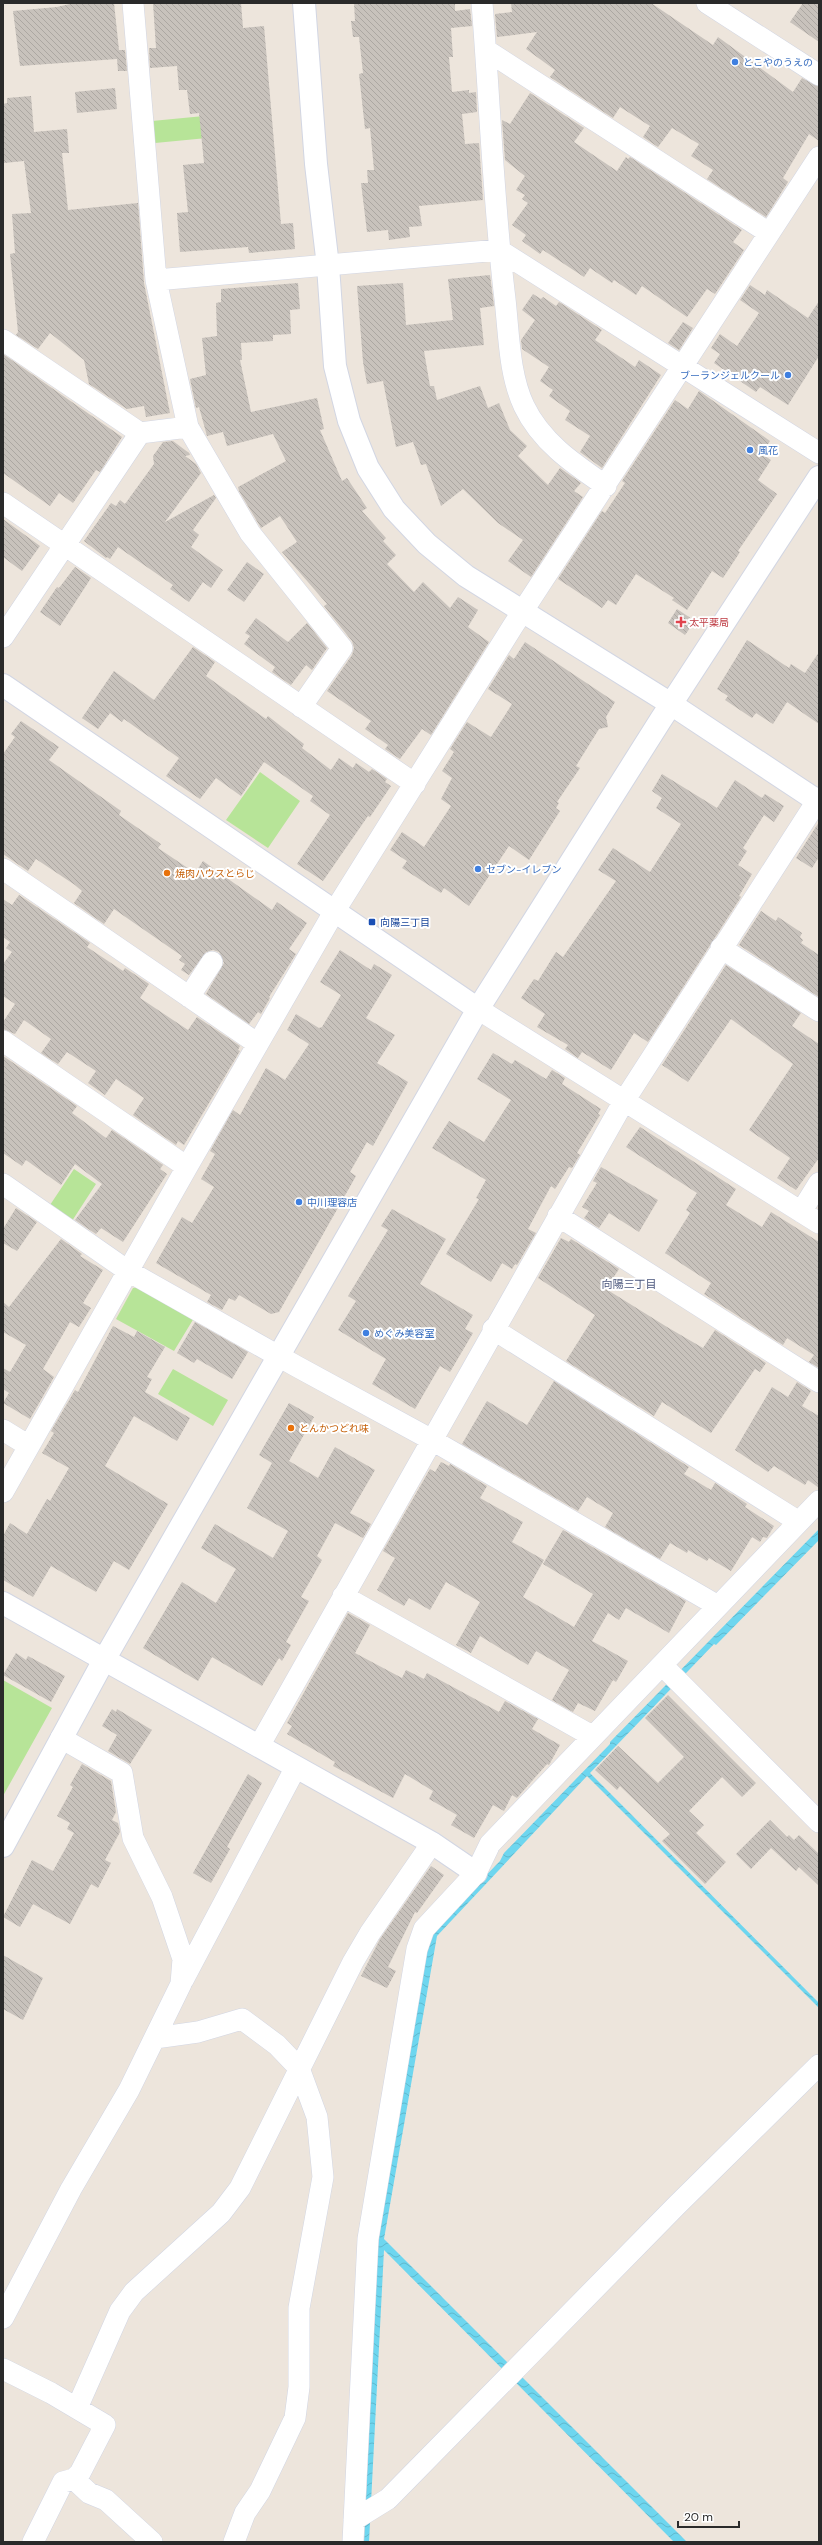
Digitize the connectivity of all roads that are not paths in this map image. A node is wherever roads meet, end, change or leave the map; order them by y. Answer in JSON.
{"nodes":[{"id":1,"x":133,"y":3,"type":"edge"},
{"id":2,"x":304,"y":3,"type":"edge"},
{"id":3,"x":482,"y":3,"type":"edge"},
{"id":4,"x":707,"y":3,"type":"edge"},
{"id":5,"x":486,"y":50,"type":"junction"},
{"id":6,"x":819,"y":76,"type":"edge"},
{"id":7,"x":819,"y":157,"type":"edge"},
{"id":8,"x":769,"y":234,"type":"junction"},
{"id":9,"x":499,"y":250,"type":"junction"},
{"id":10,"x":328,"y":266,"type":"junction"},
{"id":11,"x":156,"y":280,"type":"junction"},
{"id":12,"x":3,"y":340,"type":"edge"},
{"id":13,"x":682,"y":368,"type":"junction"},
{"id":14,"x":188,"y":427,"type":"junction"},
{"id":15,"x":140,"y":433,"type":"junction"},
{"id":16,"x":819,"y":454,"type":"edge"},
{"id":17,"x":819,"y":477,"type":"edge"},
{"id":18,"x":606,"y":486,"type":"junction"},
{"id":19,"x":3,"y":503,"type":"edge"},
{"id":20,"x":65,"y":545,"type":"junction"},
{"id":21,"x":523,"y":612,"type":"junction"},
{"id":22,"x":3,"y":637,"type":"edge"},
{"id":23,"x":3,"y":685,"type":"edge"},
{"id":24,"x":671,"y":704,"type":"junction"},
{"id":25,"x":301,"y":707,"type":"junction"},
{"id":26,"x":415,"y":784,"type":"junction"},
{"id":27,"x":818,"y":800,"type":"edge"},
{"id":28,"x":3,"y":869,"type":"edge"},
{"id":29,"x":334,"y":912,"type":"junction"},
{"id":30,"x":721,"y":948,"type":"junction"},
{"id":31,"x":212,"y":962,"type":"dead end"},
{"id":32,"x":189,"y":996,"type":"junction"},
{"id":33,"x":478,"y":1009,"type":"junction"},
{"id":34,"x":819,"y":1011,"type":"edge"},
{"id":35,"x":3,"y":1041,"type":"edge"},
{"id":36,"x":258,"y":1044,"type":"junction"},
{"id":37,"x":624,"y":1101,"type":"junction"},
{"id":38,"x":186,"y":1167,"type":"junction"},
{"id":39,"x":819,"y":1184,"type":"edge"},
{"id":40,"x":6,"y":1192,"type":"edge"},
{"id":41,"x":801,"y":1212,"type":"junction"},
{"id":42,"x":558,"y":1216,"type":"junction"},
{"id":43,"x":819,"y":1223,"type":"edge"},
{"id":44,"x":128,"y":1271,"type":"junction"},
{"id":45,"x":493,"y":1329,"type":"junction"},
{"id":46,"x":278,"y":1356,"type":"junction"},
{"id":47,"x":819,"y":1382,"type":"edge"},
{"id":48,"x":3,"y":1430,"type":"edge"},
{"id":49,"x":432,"y":1440,"type":"junction"},
{"id":50,"x":29,"y":1446,"type":"junction"},
{"id":51,"x":3,"y":1492,"type":"edge"},
{"id":52,"x":819,"y":1501,"type":"edge"},
{"id":53,"x":798,"y":1522,"type":"junction"},
{"id":54,"x":343,"y":1596,"type":"junction"},
{"id":55,"x":3,"y":1604,"type":"edge"},
{"id":56,"x":718,"y":1606,"type":"junction"},
{"id":57,"x":104,"y":1660,"type":"junction"},
{"id":58,"x":662,"y":1665,"type":"junction"},
{"id":59,"x":592,"y":1736,"type":"junction"},
{"id":60,"x":61,"y":1738,"type":"junction"},
{"id":61,"x":258,"y":1746,"type":"junction"},
{"id":62,"x":296,"y":1767,"type":"junction"},
{"id":63,"x":819,"y":1822,"type":"edge"},
{"id":64,"x":432,"y":1843,"type":"junction"},
{"id":65,"x":3,"y":1846,"type":"edge"},
{"id":66,"x":476,"y":1873,"type":"junction"},
{"id":67,"x":181,"y":1984,"type":"junction"},
{"id":68,"x":155,"y":2038,"type":"junction"},
{"id":69,"x":819,"y":2065,"type":"edge"},
{"id":70,"x":299,"y":2068,"type":"junction"},
{"id":71,"x":3,"y":2318,"type":"edge"},
{"id":72,"x":3,"y":2369,"type":"edge"},
{"id":73,"x":77,"y":2408,"type":"junction"},
{"id":74,"x":74,"y":2479,"type":"junction"},
{"id":75,"x":354,"y":2520,"type":"junction"},
{"id":76,"x":33,"y":2542,"type":"edge"},
{"id":77,"x":152,"y":2542,"type":"edge"},
{"id":78,"x":234,"y":2542,"type":"edge"},
{"id":79,"x":353,"y":2542,"type":"edge"}],
"edges":[{"from":1,"to":11,"type":"street"},
{"from":2,"to":10,"type":"street"},
{"from":3,"to":5,"type":"street"},
{"from":4,"to":6,"type":"street"},
{"from":5,"to":8,"type":"street"},
{"from":5,"to":9,"type":"street"},
{"from":7,"to":8,"type":"street"},
{"from":8,"to":13,"type":"street"},
{"from":9,"to":10,"type":"street"},
{"from":9,"to":13,"type":"street"},
{"from":9,"to":18,"type":"street"},
{"from":10,"to":11,"type":"street"},
{"from":10,"to":21,"type":"street"},
{"from":11,"to":14,"type":"street"},
{"from":12,"to":15,"type":"street"},
{"from":13,"to":16,"type":"street"},
{"from":13,"to":18,"type":"street"},
{"from":14,"to":15,"type":"street"},
{"from":14,"to":25,"type":"street"},
{"from":15,"to":20,"type":"street"},
{"from":17,"to":24,"type":"street"},
{"from":18,"to":21,"type":"street"},
{"from":19,"to":20,"type":"street"},
{"from":20,"to":22,"type":"street"},
{"from":20,"to":25,"type":"street"},
{"from":21,"to":24,"type":"street"},
{"from":21,"to":26,"type":"street"},
{"from":23,"to":29,"type":"street"},
{"from":24,"to":27,"type":"street"},
{"from":24,"to":33,"type":"street"},
{"from":25,"to":26,"type":"street"},
{"from":26,"to":29,"type":"street"},
{"from":27,"to":30,"type":"street"},
{"from":28,"to":32,"type":"street"},
{"from":29,"to":33,"type":"street"},
{"from":29,"to":36,"type":"street"},
{"from":30,"to":34,"type":"street"},
{"from":30,"to":37,"type":"street"},
{"from":31,"to":32,"type":"street"},
{"from":32,"to":36,"type":"street"},
{"from":33,"to":37,"type":"street"},
{"from":33,"to":46,"type":"street"},
{"from":35,"to":38,"type":"street"},
{"from":36,"to":38,"type":"street"},
{"from":37,"to":41,"type":"street"},
{"from":37,"to":42,"type":"street"},
{"from":38,"to":44,"type":"street"},
{"from":39,"to":41,"type":"street"},
{"from":40,"to":44,"type":"street"},
{"from":41,"to":43,"type":"street"},
{"from":42,"to":45,"type":"street"},
{"from":42,"to":47,"type":"street"},
{"from":44,"to":46,"type":"street"},
{"from":44,"to":50,"type":"street"},
{"from":45,"to":49,"type":"street"},
{"from":45,"to":53,"type":"street"},
{"from":46,"to":49,"type":"street"},
{"from":46,"to":57,"type":"street"},
{"from":48,"to":50,"type":"street"},
{"from":49,"to":54,"type":"street"},
{"from":49,"to":56,"type":"street"},
{"from":50,"to":51,"type":"street"},
{"from":52,"to":53,"type":"street"},
{"from":53,"to":56,"type":"street"},
{"from":54,"to":59,"type":"street"},
{"from":54,"to":61,"type":"street"},
{"from":55,"to":57,"type":"street"},
{"from":56,"to":58,"type":"street"},
{"from":57,"to":60,"type":"street"},
{"from":57,"to":61,"type":"street"},
{"from":58,"to":59,"type":"street"},
{"from":58,"to":63,"type":"street"},
{"from":59,"to":66,"type":"street"},
{"from":60,"to":65,"type":"street"},
{"from":60,"to":67,"type":"street"},
{"from":61,"to":62,"type":"street"},
{"from":62,"to":64,"type":"street"},
{"from":62,"to":67,"type":"street"},
{"from":64,"to":66,"type":"street"},
{"from":64,"to":70,"type":"street"},
{"from":66,"to":75,"type":"street"},
{"from":67,"to":68,"type":"street"},
{"from":68,"to":70,"type":"street"},
{"from":68,"to":71,"type":"street"},
{"from":69,"to":75,"type":"street"},
{"from":70,"to":73,"type":"street"},
{"from":70,"to":78,"type":"street"},
{"from":72,"to":73,"type":"street"},
{"from":73,"to":74,"type":"street"},
{"from":74,"to":76,"type":"street"},
{"from":74,"to":77,"type":"street"},
{"from":75,"to":79,"type":"street"}]}
